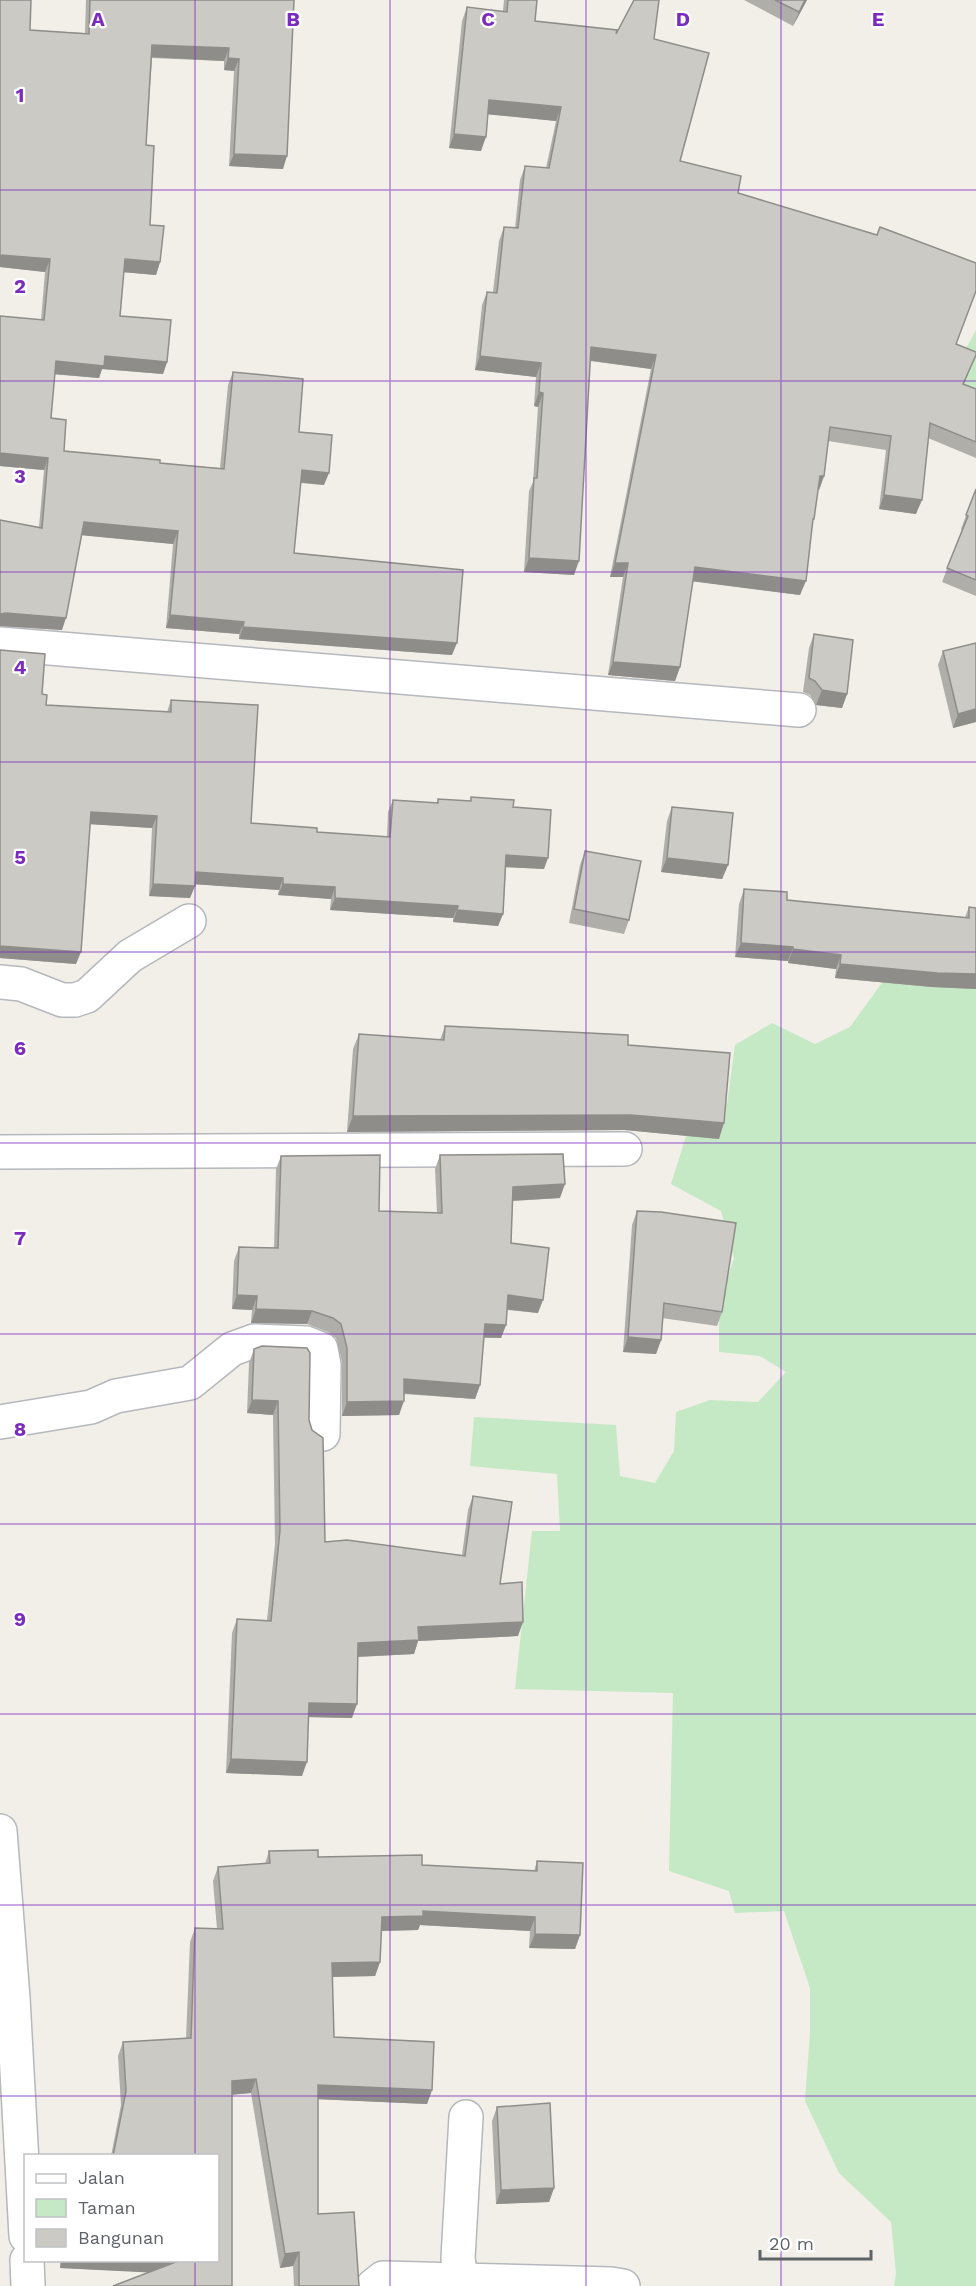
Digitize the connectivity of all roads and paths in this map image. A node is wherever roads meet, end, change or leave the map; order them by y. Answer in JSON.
{"nodes":[{"id":1,"x":0,"y":644,"type":"edge"},
{"id":2,"x":799,"y":711,"type":"dead end"},
{"id":3,"x":189,"y":921,"type":"dead end"},
{"id":4,"x":0,"y":982,"type":"edge"},
{"id":5,"x":625,"y":1149,"type":"dead end"},
{"id":6,"x":0,"y":1152,"type":"edge"},
{"id":7,"x":0,"y":1422,"type":"edge"},
{"id":8,"x":323,"y":1434,"type":"dead end"},
{"id":9,"x":0,"y":1831,"type":"edge"},
{"id":10,"x":466,"y":2117,"type":"dead end"},
{"id":11,"x":11,"y":2182,"type":"edge"},
{"id":12,"x":24,"y":2229,"type":"edge"},
{"id":13,"x":27,"y":2262,"type":"edge"},
{"id":14,"x":461,"y":2279,"type":"junction"},
{"id":15,"x":499,"y":2283,"type":"edge"},
{"id":16,"x":28,"y":2286,"type":"edge"},
{"id":17,"x":373,"y":2286,"type":"edge"},
{"id":18,"x":623,"y":2286,"type":"edge"}],
"edges":[{"from":1,"to":2,"type":"street"},
{"from":3,"to":4,"type":"street"},
{"from":5,"to":6,"type":"street"},
{"from":7,"to":8,"type":"street"},
{"from":9,"to":11,"type":"street"},
{"from":10,"to":14,"type":"street"},
{"from":11,"to":12,"type":"street"},
{"from":13,"to":16,"type":"street"},
{"from":14,"to":15,"type":"street"},
{"from":14,"to":17,"type":"street"},
{"from":15,"to":18,"type":"street"}]}
